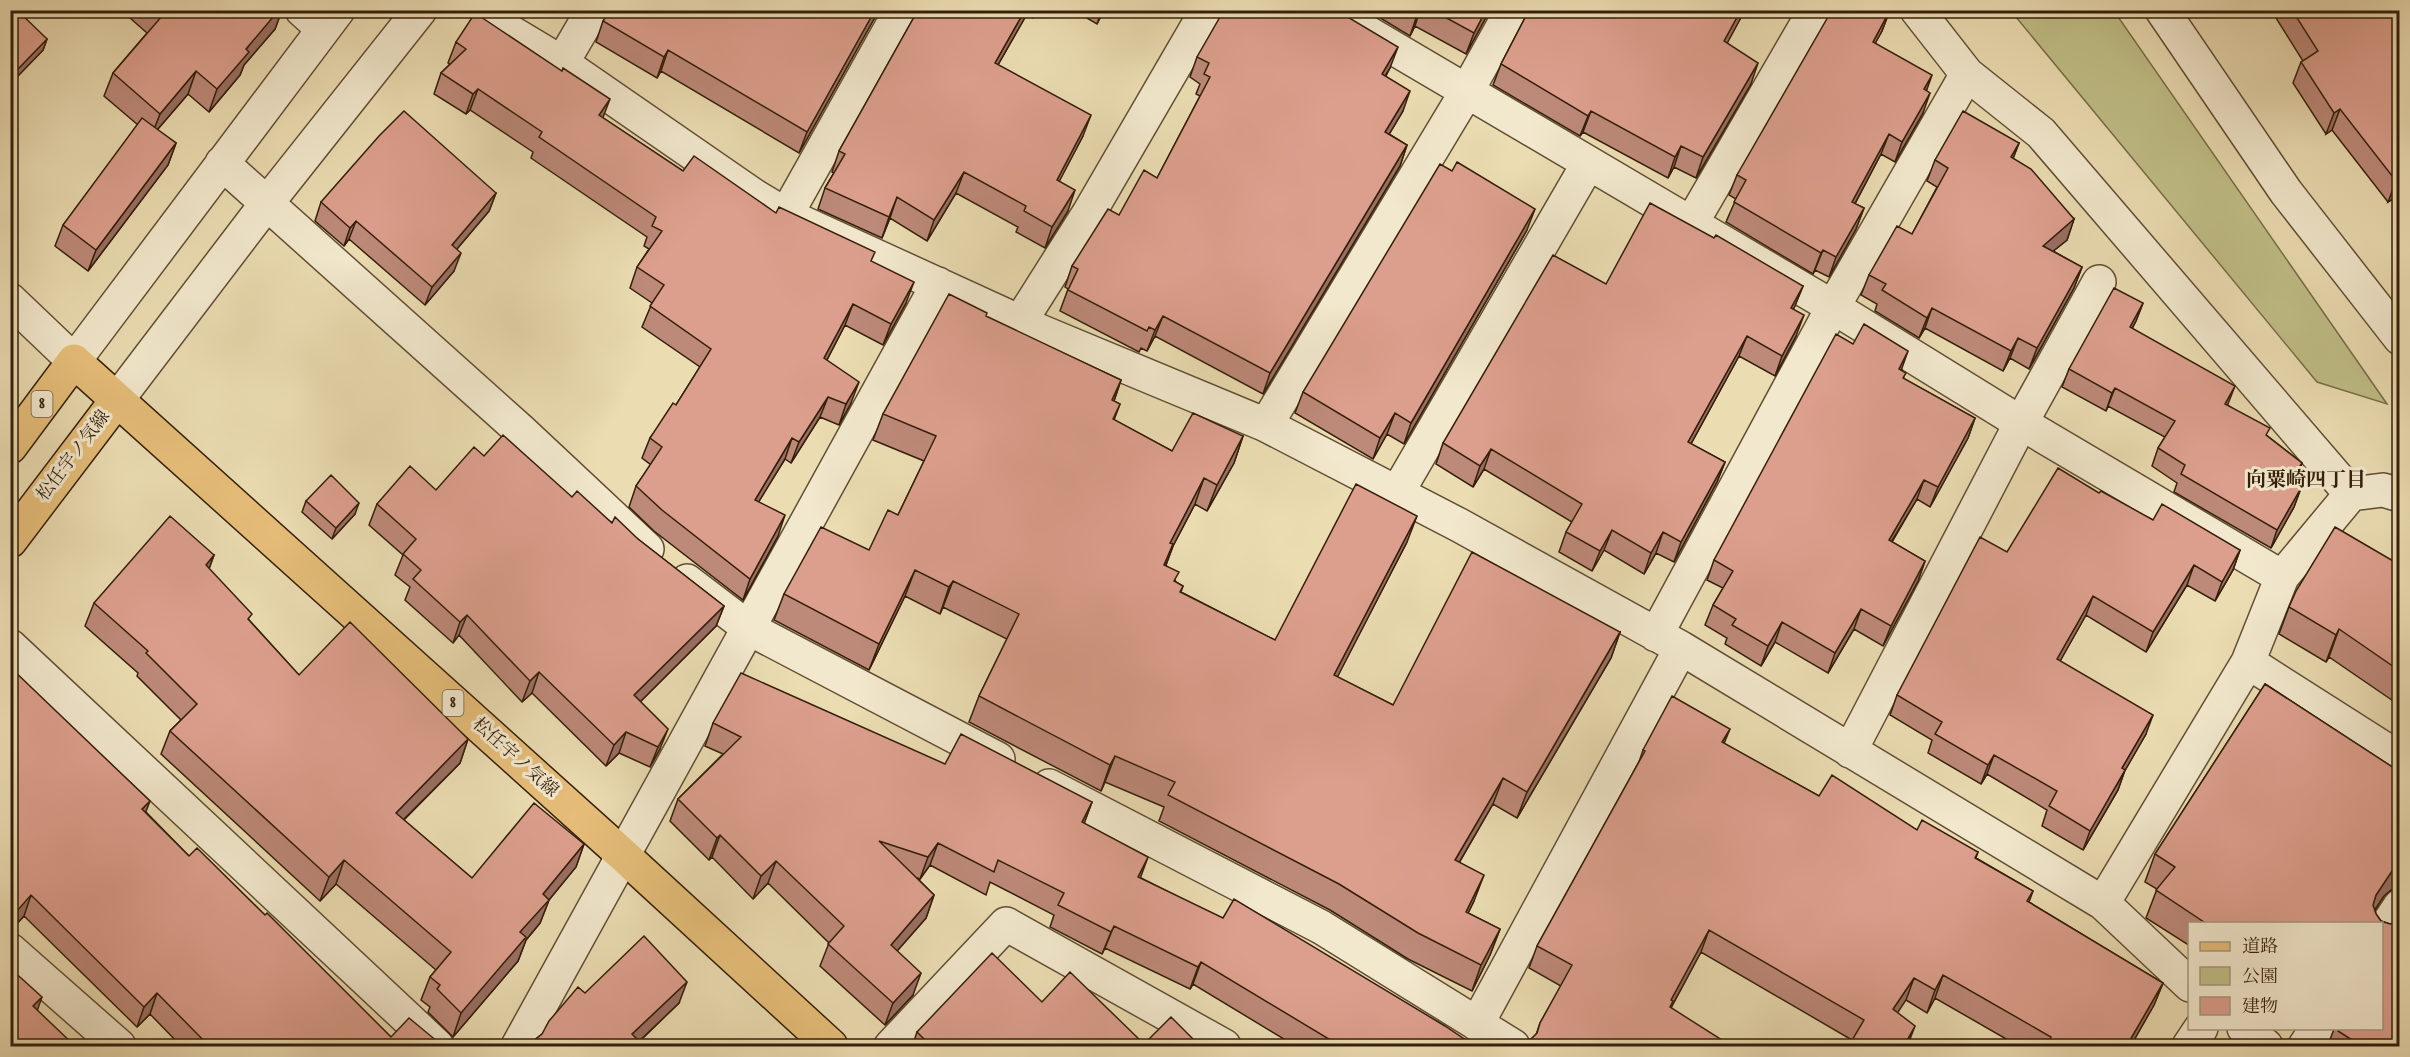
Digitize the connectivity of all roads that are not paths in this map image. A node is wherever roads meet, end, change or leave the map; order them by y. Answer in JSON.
{"nodes":[{"id":1,"x":420,"y":10,"type":"edge"},
{"id":2,"x":486,"y":10,"type":"edge"},
{"id":3,"x":592,"y":10,"type":"edge"},
{"id":4,"x":901,"y":10,"type":"edge"},
{"id":5,"x":1207,"y":10,"type":"edge"},
{"id":6,"x":1329,"y":10,"type":"edge"},
{"id":7,"x":1512,"y":10,"type":"edge"},
{"id":8,"x":1815,"y":10,"type":"edge"},
{"id":9,"x":1917,"y":10,"type":"edge"},
{"id":10,"x":2162,"y":10,"type":"edge"},
{"id":11,"x":321,"y":17,"type":"edge"},
{"id":12,"x":562,"y":63,"type":"junction"},
{"id":13,"x":1967,"y":74,"type":"junction"},
{"id":14,"x":1467,"y":91,"type":"junction"},
{"id":15,"x":222,"y":164,"type":"junction"},
{"id":16,"x":1588,"y":164,"type":"junction"},
{"id":17,"x":267,"y":203,"type":"junction"},
{"id":18,"x":786,"y":214,"type":"junction"},
{"id":19,"x":1691,"y":224,"type":"junction"},
{"id":20,"x":2100,"y":282,"type":"dead end"},
{"id":21,"x":938,"y":284,"type":"junction"},
{"id":22,"x":10,"y":300,"type":"edge"},
{"id":23,"x":1833,"y":307,"type":"junction"},
{"id":24,"x":1020,"y":322,"type":"junction"},
{"id":25,"x":2400,"y":338,"type":"edge"},
{"id":26,"x":74,"y":361,"type":"junction"},
{"id":27,"x":117,"y":400,"type":"junction"},
{"id":28,"x":2021,"y":423,"type":"junction"},
{"id":29,"x":1266,"y":425,"type":"junction"},
{"id":30,"x":10,"y":447,"type":"edge"},
{"id":31,"x":1397,"y":493,"type":"junction"},
{"id":32,"x":2350,"y":494,"type":"junction"},
{"id":33,"x":2400,"y":495,"type":"edge"},
{"id":34,"x":10,"y":541,"type":"edge"},
{"id":35,"x":2282,"y":578,"type":"junction"},
{"id":36,"x":750,"y":629,"type":"junction"},
{"id":37,"x":1668,"y":641,"type":"junction"},
{"id":38,"x":10,"y":646,"type":"edge"},
{"id":39,"x":2248,"y":662,"type":"junction"},
{"id":40,"x":1850,"y":751,"type":"junction"},
{"id":41,"x":2400,"y":759,"type":"edge"},
{"id":42,"x":623,"y":855,"type":"junction"},
{"id":43,"x":2103,"y":903,"type":"junction"},
{"id":44,"x":2400,"y":906,"type":"edge"},
{"id":45,"x":2383,"y":932,"type":"edge"},
{"id":46,"x":10,"y":950,"type":"edge"},
{"id":47,"x":2188,"y":983,"type":"edge"},
{"id":48,"x":1477,"y":1024,"type":"junction"},
{"id":49,"x":2200,"y":1030,"type":"edge"},
{"id":50,"x":2245,"y":1030,"type":"edge"},
{"id":51,"x":2316,"y":1030,"type":"edge"},
{"id":52,"x":119,"y":1047,"type":"edge"},
{"id":53,"x":437,"y":1047,"type":"edge"},
{"id":54,"x":518,"y":1047,"type":"edge"},
{"id":55,"x":831,"y":1047,"type":"edge"},
{"id":56,"x":891,"y":1047,"type":"edge"},
{"id":57,"x":1224,"y":1047,"type":"edge"},
{"id":58,"x":1513,"y":1047,"type":"edge"},
{"id":59,"x":2189,"y":1047,"type":"edge"},
{"id":60,"x":2266,"y":1047,"type":"edge"},
{"id":61,"x":2305,"y":1047,"type":"edge"}],
"edges":[{"from":1,"to":17,"type":"street"},
{"from":2,"to":12,"type":"street"},
{"from":3,"to":12,"type":"street"},
{"from":4,"to":18,"type":"street"},
{"from":5,"to":24,"type":"street"},
{"from":6,"to":14,"type":"street"},
{"from":7,"to":14,"type":"street"},
{"from":8,"to":19,"type":"street"},
{"from":9,"to":13,"type":"street"},
{"from":10,"to":25,"type":"street"},
{"from":11,"to":15,"type":"street"},
{"from":12,"to":18,"type":"street"},
{"from":13,"to":23,"type":"street"},
{"from":13,"to":32,"type":"street"},
{"from":14,"to":16,"type":"street"},
{"from":14,"to":29,"type":"street"},
{"from":15,"to":17,"type":"street"},
{"from":15,"to":26,"type":"street"},
{"from":16,"to":19,"type":"street"},
{"from":16,"to":31,"type":"street"},
{"from":17,"to":27,"type":"street"},
{"from":17,"to":36,"type":"street"},
{"from":18,"to":21,"type":"street"},
{"from":19,"to":23,"type":"street"},
{"from":20,"to":28,"type":"street"},
{"from":21,"to":24,"type":"street"},
{"from":21,"to":36,"type":"street"},
{"from":22,"to":26,"type":"street"},
{"from":23,"to":28,"type":"street"},
{"from":23,"to":37,"type":"street"},
{"from":24,"to":29,"type":"street"},
{"from":26,"to":27,"type":"main road","name":"松任宇ノ気線","number":"8"},
{"from":26,"to":30,"type":"main road","number":"8"},
{"from":27,"to":34,"type":"main road","name":"松任宇ノ気線"},
{"from":27,"to":42,"type":"main road","name":"松任宇ノ気線","number":"8"},
{"from":28,"to":35,"type":"street"},
{"from":28,"to":40,"type":"street"},
{"from":29,"to":31,"type":"street"},
{"from":31,"to":37,"type":"street"},
{"from":32,"to":33,"type":"street"},
{"from":32,"to":35,"type":"street"},
{"from":35,"to":39,"type":"street"},
{"from":36,"to":42,"type":"street"},
{"from":36,"to":48,"type":"street"},
{"from":37,"to":40,"type":"street"},
{"from":37,"to":48,"type":"street"},
{"from":38,"to":53,"type":"street"},
{"from":39,"to":41,"type":"street"},
{"from":39,"to":43,"type":"street"},
{"from":40,"to":43,"type":"street"},
{"from":42,"to":54,"type":"street"},
{"from":42,"to":55,"type":"main road","name":"松任宇ノ気線","number":"8"},
{"from":43,"to":47,"type":"street"},
{"from":44,"to":45,"type":"street"},
{"from":46,"to":52,"type":"street"},
{"from":48,"to":58,"type":"street"},
{"from":49,"to":59,"type":"street"},
{"from":50,"to":60,"type":"street"},
{"from":51,"to":61,"type":"street"},
{"from":56,"to":57,"type":"street"}]}
